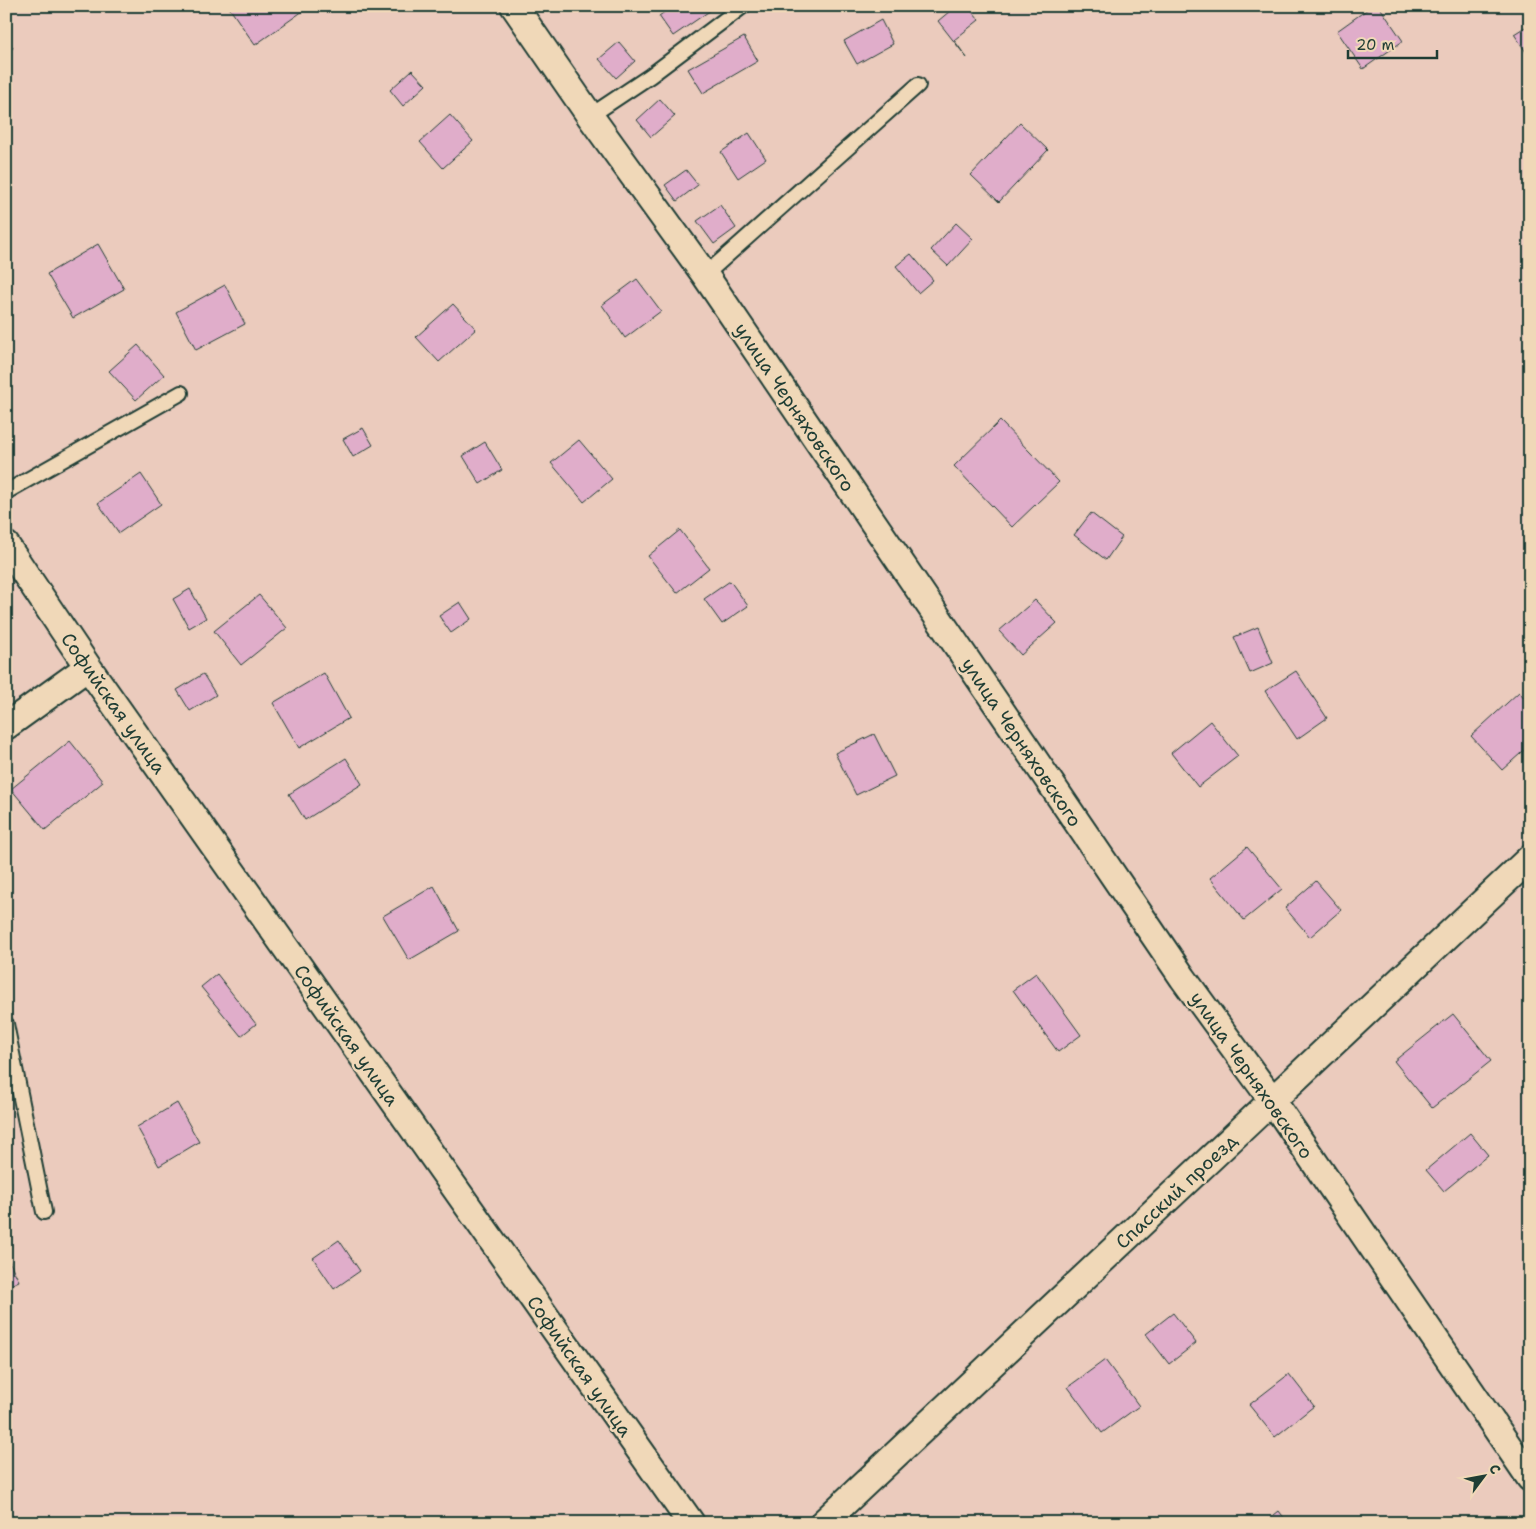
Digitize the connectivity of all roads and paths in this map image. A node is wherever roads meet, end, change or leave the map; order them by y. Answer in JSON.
{"nodes":[{"id":1,"x":514,"y":6,"type":"edge"},
{"id":2,"x":743,"y":6,"type":"edge"},
{"id":3,"x":918,"y":85,"type":"dead end"},
{"id":4,"x":590,"y":116,"type":"junction"},
{"id":5,"x":705,"y":276,"type":"junction"},
{"id":6,"x":181,"y":393,"type":"dead end"},
{"id":7,"x":6,"y":492,"type":"edge"},
{"id":8,"x":6,"y":545,"type":"edge"},
{"id":9,"x":88,"y":667,"type":"junction"},
{"id":10,"x":6,"y":726,"type":"edge"},
{"id":11,"x":1530,"y":858,"type":"edge"},
{"id":12,"x":6,"y":1024,"type":"edge"},
{"id":13,"x":1272,"y":1100,"type":"junction"},
{"id":14,"x":44,"y":1212,"type":"dead end"},
{"id":15,"x":1530,"y":1478,"type":"edge"},
{"id":16,"x":691,"y":1523,"type":"edge"},
{"id":17,"x":823,"y":1523,"type":"edge"}],
"edges":[{"from":1,"to":4,"type":"street","name":"улица Черняховского"},
{"from":2,"to":4,"type":"lane"},
{"from":3,"to":5,"type":"lane"},
{"from":4,"to":5,"type":"street","name":"улица Черняховского"},
{"from":5,"to":13,"type":"street","name":"улица Черняховского"},
{"from":6,"to":7,"type":"lane"},
{"from":8,"to":9,"type":"street","name":"Софийская улица"},
{"from":9,"to":10,"type":"street"},
{"from":9,"to":16,"type":"street","name":"Софийская улица"},
{"from":11,"to":13,"type":"street","name":"Спасский проезд"},
{"from":12,"to":14,"type":"lane"},
{"from":13,"to":15,"type":"street","name":"улица Черняховского"},
{"from":13,"to":17,"type":"street","name":"Спасский проезд"}]}
